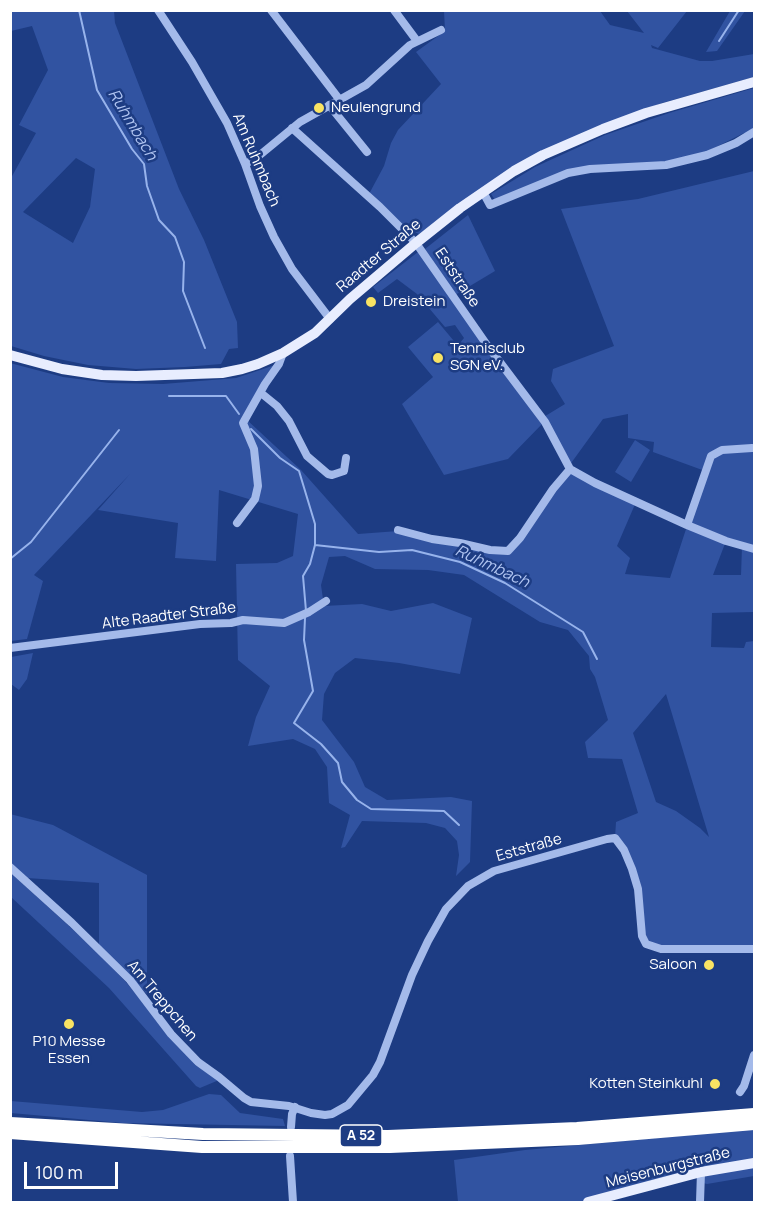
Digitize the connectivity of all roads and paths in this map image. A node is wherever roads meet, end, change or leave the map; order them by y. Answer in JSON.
{"nodes":[{"id":1,"x":158,"y":10,"type":"edge"},
{"id":2,"x":272,"y":10,"type":"edge"},
{"id":3,"x":394,"y":10,"type":"edge"},
{"id":4,"x":441,"y":30,"type":"dead end"},
{"id":5,"x":417,"y":41,"type":"junction"},
{"id":6,"x":754,"y":82,"type":"edge"},
{"id":7,"x":339,"y":99,"type":"junction"},
{"id":8,"x":329,"y":105,"type":"junction"},
{"id":9,"x":292,"y":128,"type":"junction"},
{"id":10,"x":754,"y":132,"type":"edge"},
{"id":11,"x":367,"y":152,"type":"dead end"},
{"id":12,"x":245,"y":164,"type":"junction"},
{"id":13,"x":483,"y":192,"type":"junction"},
{"id":14,"x":416,"y":243,"type":"junction"},
{"id":15,"x":330,"y":319,"type":"junction"},
{"id":16,"x":283,"y":353,"type":"junction"},
{"id":17,"x":10,"y":355,"type":"edge"},
{"id":18,"x":261,"y":393,"type":"junction"},
{"id":19,"x":752,"y":448,"type":"dead end"},
{"id":20,"x":346,"y":458,"type":"dead end"},
{"id":21,"x":570,"y":469,"type":"junction"},
{"id":22,"x":237,"y":524,"type":"dead end"},
{"id":23,"x":687,"y":525,"type":"junction"},
{"id":24,"x":398,"y":530,"type":"dead end"},
{"id":25,"x":754,"y":549,"type":"edge"},
{"id":26,"x":326,"y":601,"type":"dead end"},
{"id":27,"x":10,"y":648,"type":"edge"},
{"id":28,"x":10,"y":867,"type":"edge"},
{"id":29,"x":754,"y":950,"type":"edge"},
{"id":30,"x":754,"y":1055,"type":"edge"},
{"id":31,"x":740,"y":1092,"type":"dead end"},
{"id":32,"x":295,"y":1107,"type":"junction"},
{"id":33,"x":754,"y":1114,"type":"edge"},
{"id":34,"x":10,"y":1123,"type":"edge"},
{"id":35,"x":754,"y":1124,"type":"edge"},
{"id":36,"x":291,"y":1127,"type":"dead end"},
{"id":37,"x":10,"y":1133,"type":"edge"},
{"id":38,"x":290,"y":1156,"type":"dead end"},
{"id":39,"x":754,"y":1163,"type":"edge"},
{"id":40,"x":701,"y":1172,"type":"junction"},
{"id":41,"x":293,"y":1203,"type":"edge"},
{"id":42,"x":588,"y":1203,"type":"edge"},
{"id":43,"x":700,"y":1203,"type":"edge"}],
"edges":[{"from":1,"to":12,"type":"street","name":"Am Ruhmbach"},
{"from":2,"to":7,"type":"street"},
{"from":3,"to":5,"type":"street"},
{"from":4,"to":5,"type":"street"},
{"from":5,"to":7,"type":"street"},
{"from":6,"to":13,"type":"main road","name":"Raadter Straße"},
{"from":7,"to":8,"type":"street"},
{"from":8,"to":9,"type":"street"},
{"from":8,"to":11,"type":"street"},
{"from":9,"to":12,"type":"street"},
{"from":9,"to":14,"type":"street","name":"Eststraße"},
{"from":10,"to":13,"type":"street"},
{"from":12,"to":15,"type":"street","name":"Am Ruhmbach"},
{"from":13,"to":14,"type":"main road","name":"Raadter Straße"},
{"from":14,"to":15,"type":"main road","name":"Raadter Straße"},
{"from":14,"to":21,"type":"street","name":"Eststraße"},
{"from":15,"to":16,"type":"main road","name":"Raadter Straße"},
{"from":16,"to":17,"type":"main road","name":"Raadter Straße"},
{"from":16,"to":18,"type":"street"},
{"from":18,"to":20,"type":"street"},
{"from":18,"to":22,"type":"street"},
{"from":19,"to":23,"type":"street"},
{"from":21,"to":23,"type":"street"},
{"from":21,"to":24,"type":"street"},
{"from":23,"to":25,"type":"street"},
{"from":26,"to":27,"type":"street","name":"Alte Raadter Straße"},
{"from":28,"to":32,"type":"street","name":"Am Treppchen"},
{"from":29,"to":32,"type":"street","name":"Eststraße"},
{"from":30,"to":31,"type":"street"},
{"from":32,"to":36,"type":"street"},
{"from":33,"to":34,"type":"highway","number":"A 52"},
{"from":35,"to":37,"type":"highway","number":"A 52"},
{"from":38,"to":41,"type":"street"},
{"from":39,"to":40,"type":"main road","name":"Meisenburgstraße"},
{"from":40,"to":42,"type":"main road","name":"Meisenburgstraße"},
{"from":40,"to":43,"type":"street"}]}
